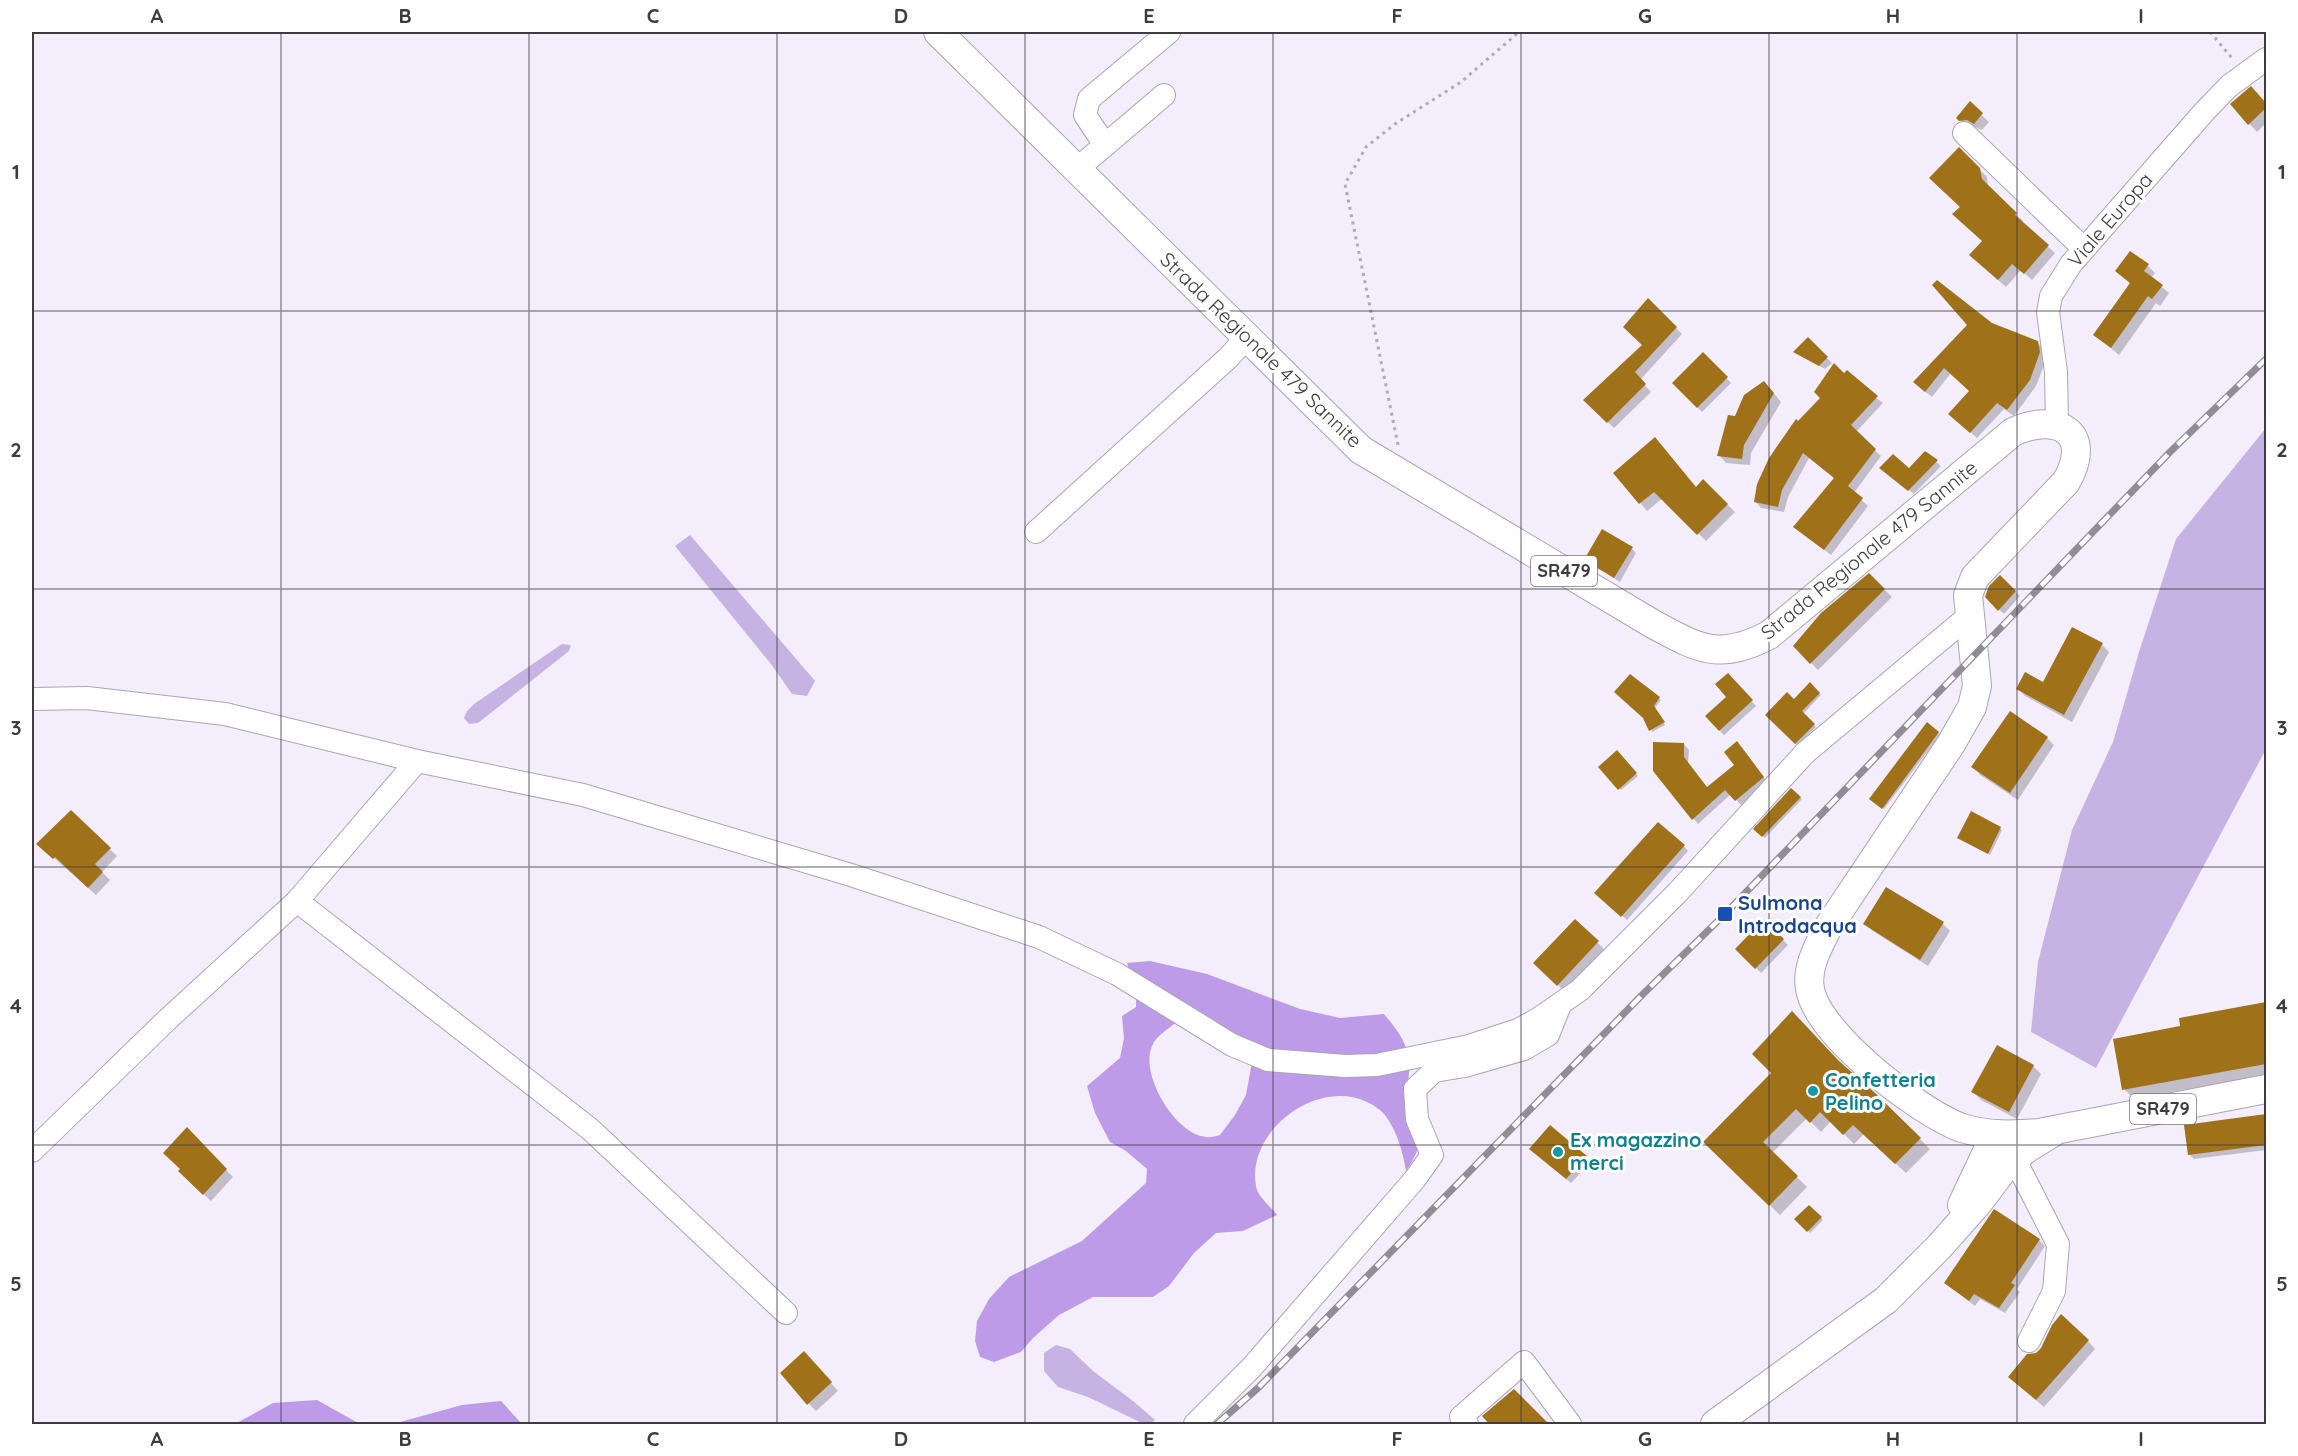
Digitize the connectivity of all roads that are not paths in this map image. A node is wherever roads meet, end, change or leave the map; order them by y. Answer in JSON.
{"nodes":[{"id":1,"x":938,"y":32,"type":"edge"},
{"id":2,"x":1169,"y":32,"type":"edge"},
{"id":3,"x":2266,"y":58,"type":"edge"},
{"id":4,"x":1164,"y":95,"type":"dead end"},
{"id":5,"x":1964,"y":133,"type":"dead end"},
{"id":6,"x":1105,"y":145,"type":"junction"},
{"id":7,"x":1077,"y":169,"type":"junction"},
{"id":8,"x":2084,"y":249,"type":"junction"},
{"id":9,"x":1247,"y":337,"type":"junction"},
{"id":10,"x":2057,"y":424,"type":"junction"},
{"id":11,"x":1036,"y":532,"type":"dead end"},
{"id":12,"x":1969,"y":615,"type":"junction"},
{"id":13,"x":32,"y":699,"type":"edge"},
{"id":14,"x":417,"y":760,"type":"junction"},
{"id":15,"x":297,"y":901,"type":"junction"},
{"id":16,"x":1560,"y":1005,"type":"junction"},
{"id":17,"x":2266,"y":1089,"type":"edge"},
{"id":18,"x":1964,"y":1128,"type":"junction"},
{"id":19,"x":32,"y":1151,"type":"edge"},
{"id":20,"x":2005,"y":1157,"type":"junction"},
{"id":21,"x":1969,"y":1190,"type":"junction"},
{"id":22,"x":1940,"y":1247,"type":"junction"},
{"id":23,"x":786,"y":1313,"type":"dead end"},
{"id":24,"x":2029,"y":1341,"type":"dead end"},
{"id":25,"x":1195,"y":1425,"type":"edge"},
{"id":26,"x":1467,"y":1425,"type":"edge"},
{"id":27,"x":1569,"y":1425,"type":"edge"},
{"id":28,"x":1715,"y":1425,"type":"edge"}],
"edges":[{"from":1,"to":7,"type":"main road","name":"Strada Regionale 479 Sannite","number":"SR479"},
{"from":2,"to":6,"type":"street"},
{"from":3,"to":8,"type":"street","name":"Viale Europa"},
{"from":4,"to":6,"type":"street"},
{"from":5,"to":8,"type":"street"},
{"from":6,"to":7,"type":"street"},
{"from":7,"to":9,"type":"main road","name":"Strada Regionale 479 Sannite","number":"SR479"},
{"from":8,"to":10,"type":"street","name":"Viale Europa"},
{"from":9,"to":10,"type":"main road","name":"Strada Regionale 479 Sannite","number":"SR479"},
{"from":9,"to":11,"type":"street"},
{"from":10,"to":12,"type":"main road"},
{"from":12,"to":16,"type":"street"},
{"from":12,"to":18,"type":"main road"},
{"from":13,"to":14,"type":"street"},
{"from":14,"to":15,"type":"street"},
{"from":14,"to":16,"type":"street"},
{"from":15,"to":19,"type":"street"},
{"from":15,"to":23,"type":"street"},
{"from":16,"to":25,"type":"street"},
{"from":17,"to":20,"type":"main road","number":"SR479"},
{"from":18,"to":20,"type":"main road"},
{"from":18,"to":21,"type":"main road"},
{"from":20,"to":21,"type":"main road"},
{"from":20,"to":22,"type":"main road"},
{"from":20,"to":24,"type":"street"},
{"from":21,"to":22,"type":"main road"},
{"from":22,"to":28,"type":"main road"},
{"from":26,"to":27,"type":"street"}]}
